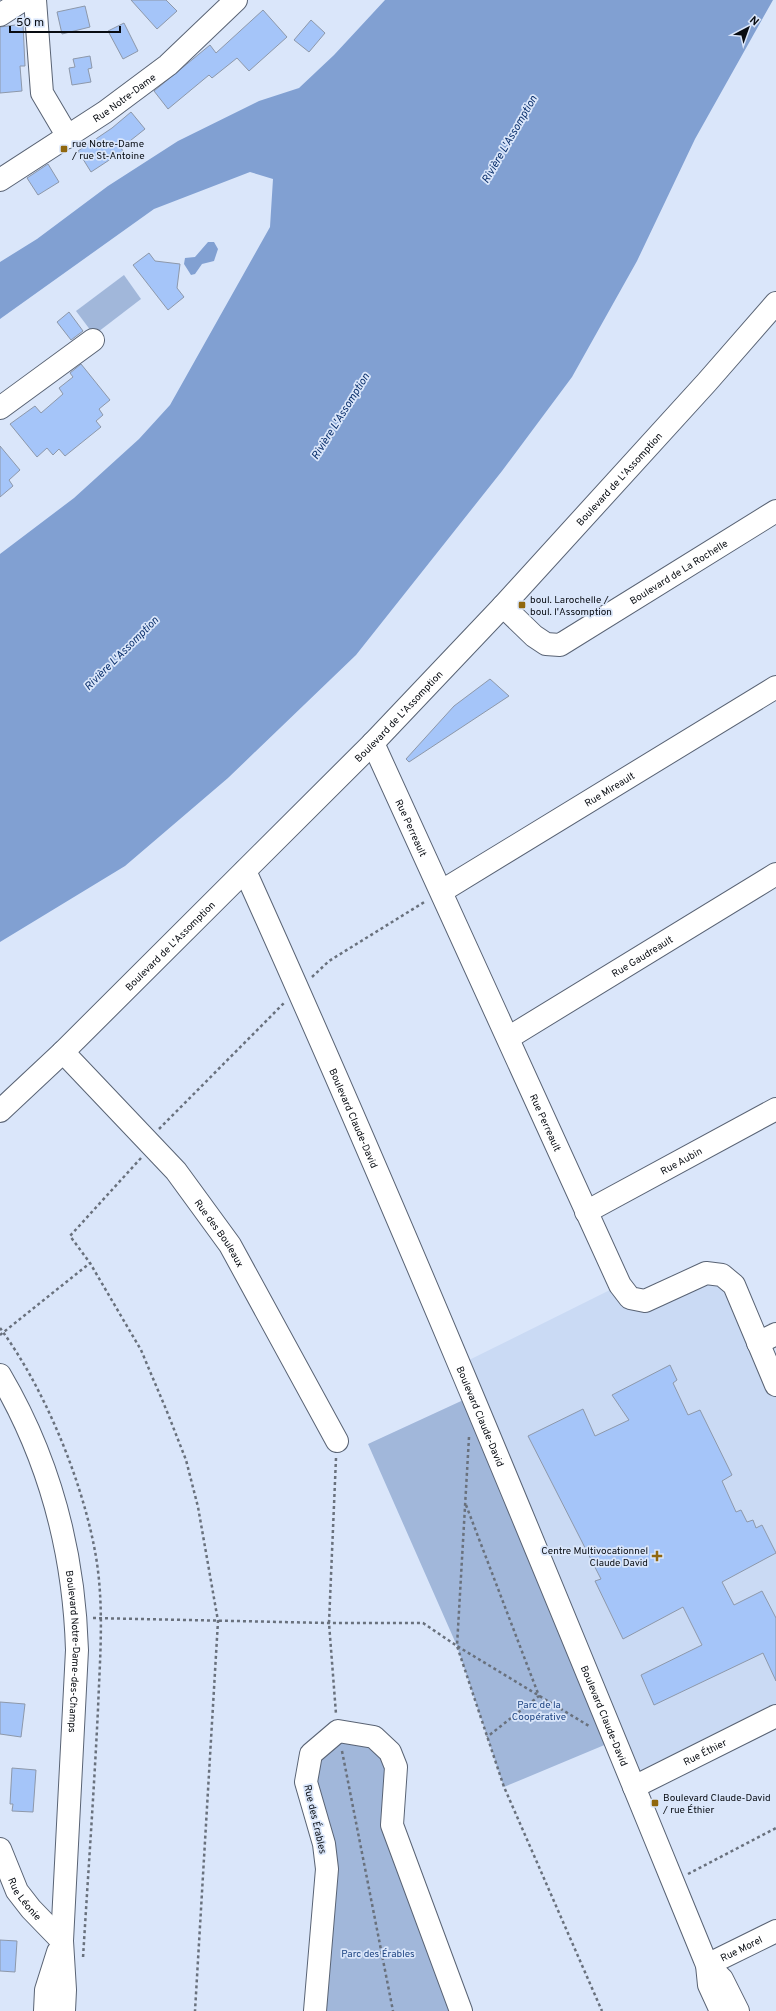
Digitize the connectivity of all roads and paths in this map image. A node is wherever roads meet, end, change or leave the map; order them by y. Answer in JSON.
{"nodes":[{"id":1,"x":24,"y":0,"type":"edge"},
{"id":2,"x":34,"y":0,"type":"edge"},
{"id":3,"x":236,"y":0,"type":"edge"},
{"id":4,"x":0,"y":15,"type":"edge"},
{"id":5,"x":68,"y":137,"type":"junction"},
{"id":6,"x":0,"y":180,"type":"edge"},
{"id":7,"x":776,"y":303,"type":"edge"},
{"id":8,"x":93,"y":340,"type":"dead end"},
{"id":9,"x":0,"y":408,"type":"edge"},
{"id":10,"x":776,"y":511,"type":"edge"},
{"id":11,"x":503,"y":606,"type":"junction"},
{"id":12,"x":776,"y":686,"type":"edge"},
{"id":13,"x":373,"y":743,"type":"junction"},
{"id":14,"x":245,"y":871,"type":"junction"},
{"id":15,"x":776,"y":874,"type":"edge"},
{"id":16,"x":442,"y":891,"type":"junction"},
{"id":17,"x":298,"y":989,"type":"junction"},
{"id":18,"x":508,"y":1038,"type":"junction"},
{"id":19,"x":62,"y":1052,"type":"junction"},
{"id":20,"x":776,"y":1109,"type":"edge"},
{"id":21,"x":0,"y":1111,"type":"edge"},
{"id":22,"x":152,"y":1146,"type":"junction"},
{"id":23,"x":586,"y":1212,"type":"junction"},
{"id":24,"x":90,"y":1263,"type":"junction"},
{"id":25,"x":0,"y":1335,"type":"edge"},
{"id":26,"x":767,"y":1339,"type":"edge"},
{"id":27,"x":0,"y":1375,"type":"edge"},
{"id":28,"x":776,"y":1385,"type":"edge"},
{"id":29,"x":470,"y":1434,"type":"dead end"},
{"id":30,"x":337,"y":1441,"type":"joint"},
{"id":31,"x":466,"y":1503,"type":"junction"},
{"id":32,"x":76,"y":1618,"type":"junction"},
{"id":33,"x":218,"y":1621,"type":"junction"},
{"id":34,"x":329,"y":1624,"type":"junction"},
{"id":35,"x":457,"y":1646,"type":"junction"},
{"id":36,"x":539,"y":1696,"type":"junction"},
{"id":37,"x":776,"y":1716,"type":"edge"},
{"id":38,"x":338,"y":1731,"type":"junction"},
{"id":39,"x":487,"y":1737,"type":"junction"},
{"id":40,"x":614,"y":1741,"type":"junction"},
{"id":41,"x":634,"y":1787,"type":"junction"},
{"id":42,"x":776,"y":1828,"type":"edge"},
{"id":43,"x":0,"y":1849,"type":"edge"},
{"id":44,"x":673,"y":1882,"type":"junction"},
{"id":45,"x":776,"y":1931,"type":"edge"},
{"id":46,"x":62,"y":1941,"type":"junction"},
{"id":47,"x":707,"y":1965,"type":"junction"},
{"id":48,"x":45,"y":2011,"type":"edge"},
{"id":49,"x":64,"y":2011,"type":"edge"},
{"id":50,"x":195,"y":2011,"type":"edge"},
{"id":51,"x":315,"y":2011,"type":"edge"},
{"id":52,"x":393,"y":2011,"type":"edge"},
{"id":53,"x":461,"y":2011,"type":"edge"},
{"id":54,"x":602,"y":2011,"type":"edge"},
{"id":55,"x":721,"y":2011,"type":"edge"},
{"id":56,"x":738,"y":2011,"type":"edge"}],
"edges":[{"from":1,"to":4,"type":"street"},
{"from":2,"to":5,"type":"street"},
{"from":3,"to":5,"type":"street","name":"Rue Notre-Dame"},
{"from":5,"to":6,"type":"street","name":"Rue Notre-Dame"},
{"from":7,"to":11,"type":"street","name":"Boulevard de L'Assomption"},
{"from":8,"to":9,"type":"street"},
{"from":10,"to":11,"type":"street","name":"Boulevard de La Rochelle"},
{"from":11,"to":13,"type":"street","name":"Boulevard de L'Assomption"},
{"from":12,"to":16,"type":"street","name":"Rue Mireault"},
{"from":13,"to":14,"type":"street","name":"Boulevard de L'Assomption"},
{"from":13,"to":16,"type":"street","name":"Rue Perreault"},
{"from":14,"to":17,"type":"street","name":"Boulevard Claude-David"},
{"from":14,"to":19,"type":"street","name":"Boulevard de L'Assomption"},
{"from":15,"to":18,"type":"street","name":"Rue Gaudreault"},
{"from":16,"to":17,"type":"path"},
{"from":16,"to":18,"type":"street","name":"Rue Perreault"},
{"from":17,"to":22,"type":"path"},
{"from":17,"to":40,"type":"street","name":"Boulevard Claude-David"},
{"from":18,"to":23,"type":"street","name":"Rue Perreault"},
{"from":19,"to":21,"type":"street","name":"Boulevard de L'Assomption"},
{"from":19,"to":22,"type":"street","name":"Rue des Bouleaux"},
{"from":20,"to":23,"type":"street","name":"Rue Aubin"},
{"from":22,"to":24,"type":"path"},
{"from":22,"to":30,"type":"street","name":"Rue des Bouleaux"},
{"from":23,"to":26,"type":"street","name":"Rue Perreault"},
{"from":24,"to":25,"type":"path"},
{"from":24,"to":33,"type":"path"},
{"from":26,"to":28,"type":"street","name":"Rue Perreault"},
{"from":27,"to":32,"type":"street","name":"Boulevard Notre-Dame-des-Champs"},
{"from":29,"to":31,"type":"path"},
{"from":30,"to":34,"type":"path"},
{"from":31,"to":35,"type":"path"},
{"from":31,"to":36,"type":"path"},
{"from":32,"to":33,"type":"path"},
{"from":32,"to":46,"type":"street","name":"Boulevard Notre-Dame-des-Champs"},
{"from":33,"to":34,"type":"path"},
{"from":33,"to":50,"type":"path"},
{"from":34,"to":35,"type":"path"},
{"from":34,"to":38,"type":"path"},
{"from":35,"to":36,"type":"path"},
{"from":35,"to":39,"type":"path"},
{"from":36,"to":39,"type":"path"},
{"from":36,"to":40,"type":"path"},
{"from":37,"to":41,"type":"street","name":"Rue Éthier"},
{"from":38,"to":51,"type":"street","name":"Rue des Érables"},
{"from":38,"to":52,"type":"path"},
{"from":38,"to":53,"type":"street"},
{"from":39,"to":54,"type":"path"},
{"from":40,"to":41,"type":"street","name":"Boulevard Claude-David"},
{"from":41,"to":44,"type":"street","name":"Boulevard Claude-David"},
{"from":42,"to":44,"type":"path"},
{"from":43,"to":46,"type":"street","name":"Rue Léonie"},
{"from":44,"to":47,"type":"street","name":"Boulevard Claude-David"},
{"from":45,"to":47,"type":"street","name":"Rue Morel"},
{"from":46,"to":48,"type":"street","name":"Boulevard Notre-Dame-des-Champs"},
{"from":46,"to":49,"type":"street","name":"Boulevard Notre-Dame-des-Champs"},
{"from":47,"to":55,"type":"street","name":"Boulevard Claude-David"},
{"from":47,"to":56,"type":"street","name":"Boulevard Claude-David"}]}
